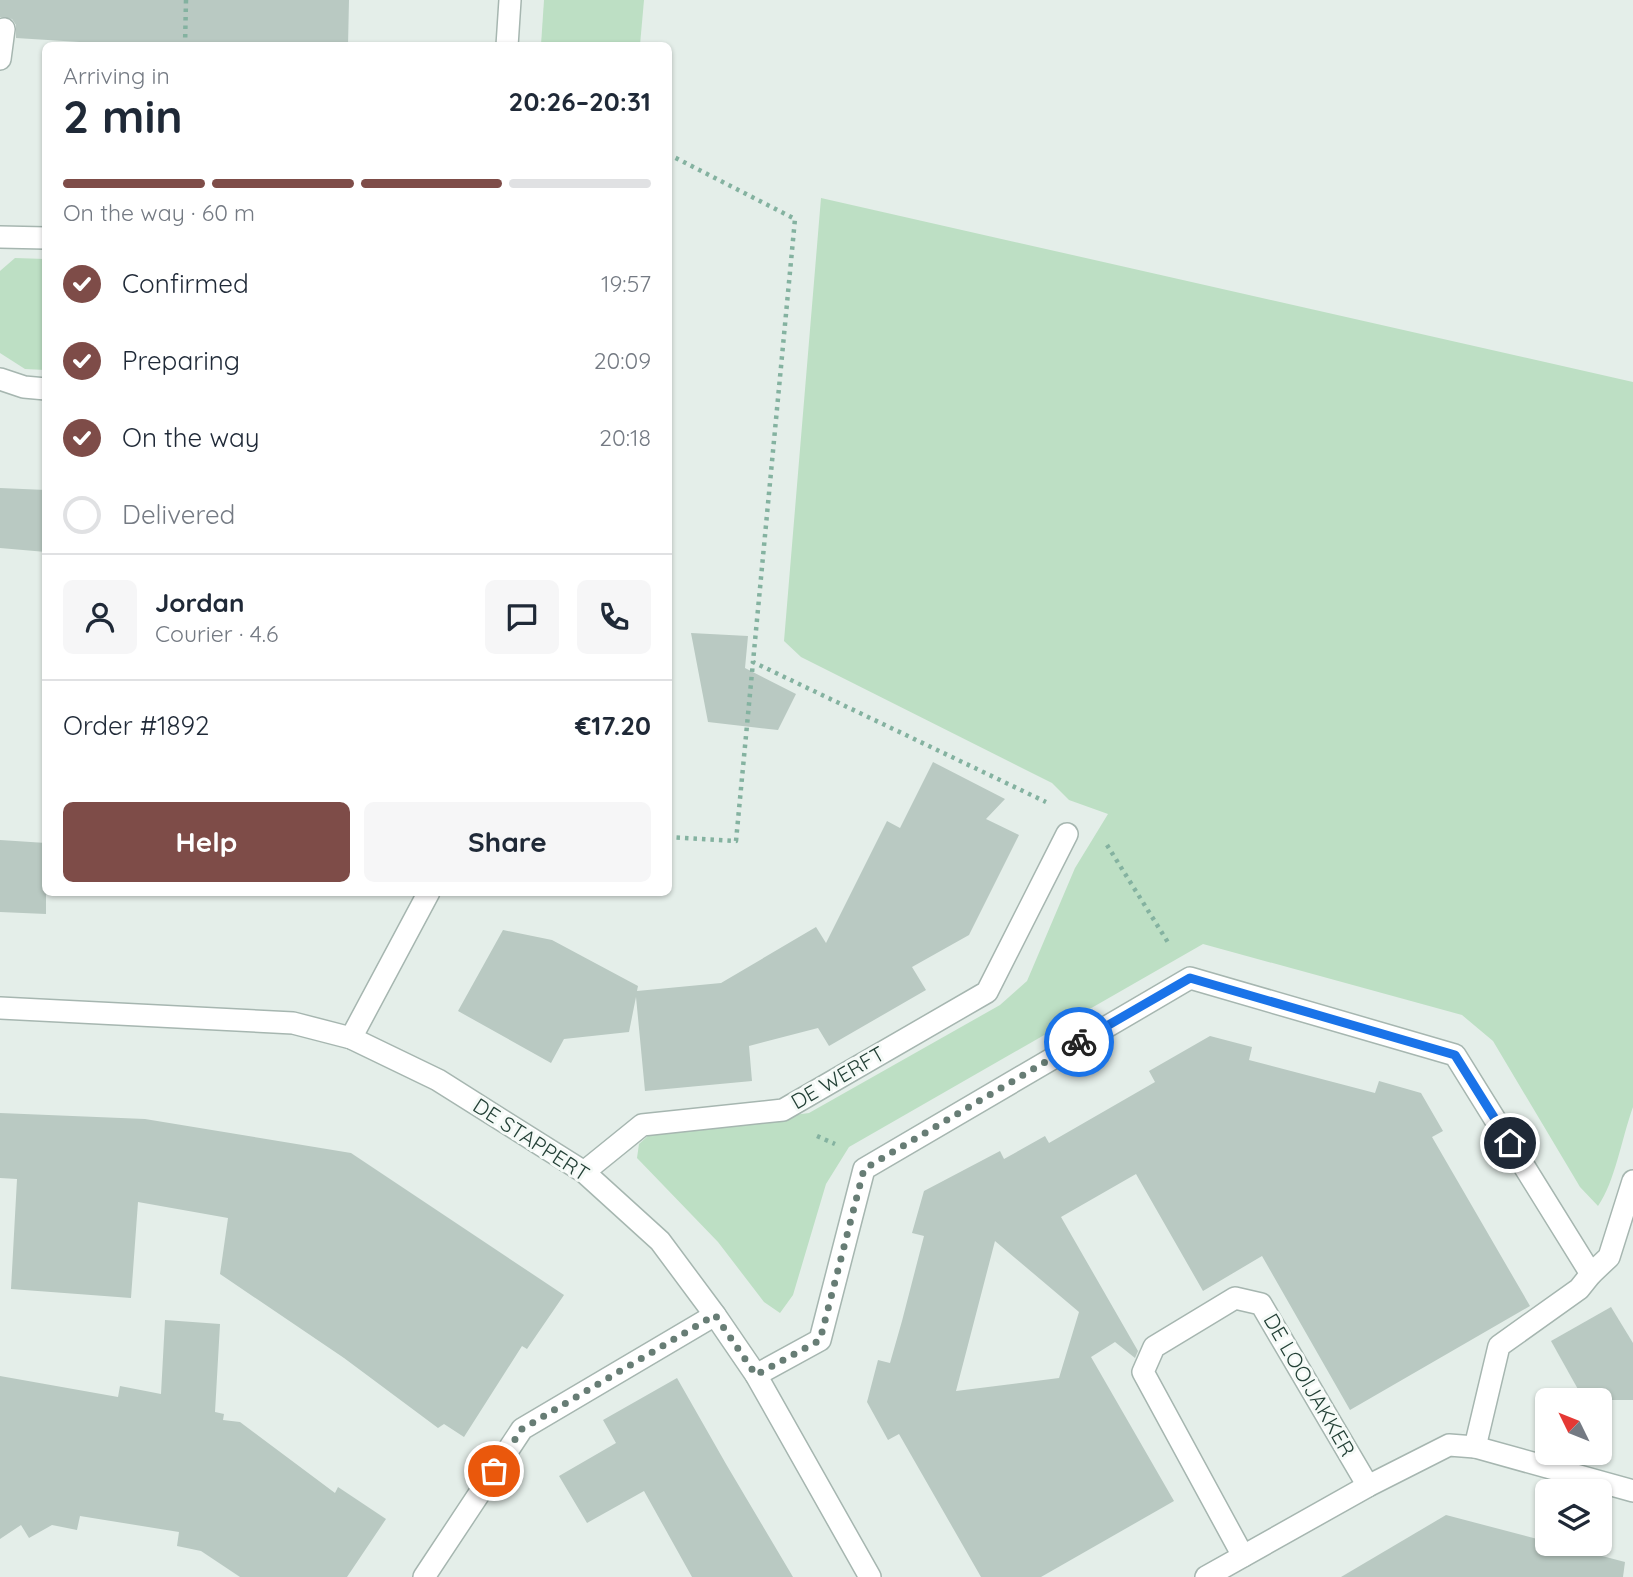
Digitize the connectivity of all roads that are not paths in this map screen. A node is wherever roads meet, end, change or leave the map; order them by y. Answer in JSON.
{"nodes":[{"id":1,"x":510,"y":0,"type":"edge"},
{"id":2,"x":4,"y":29,"type":"dead end"},
{"id":3,"x":507,"y":42,"type":"edge"},
{"id":4,"x":0,"y":59,"type":"edge"},
{"id":5,"x":0,"y":237,"type":"edge"},
{"id":6,"x":42,"y":238,"type":"edge"},
{"id":7,"x":0,"y":379,"type":"edge"},
{"id":8,"x":42,"y":389,"type":"edge"},
{"id":9,"x":1067,"y":834,"type":"dead end"},
{"id":10,"x":427,"y":896,"type":"edge"},
{"id":11,"x":0,"y":1008,"type":"edge"},
{"id":12,"x":351,"y":1038,"type":"junction"},
{"id":13,"x":584,"y":1172,"type":"junction"},
{"id":14,"x":1633,"y":1181,"type":"edge"},
{"id":15,"x":1591,"y":1273,"type":"junction"},
{"id":16,"x":715,"y":1315,"type":"junction"},
{"id":17,"x":756,"y":1375,"type":"junction"},
{"id":18,"x":1475,"y":1447,"type":"junction"},
{"id":19,"x":1368,"y":1486,"type":"junction"},
{"id":20,"x":1633,"y":1491,"type":"edge"},
{"id":21,"x":1243,"y":1556,"type":"junction"},
{"id":22,"x":424,"y":1577,"type":"edge"},
{"id":23,"x":870,"y":1577,"type":"edge"},
{"id":24,"x":1206,"y":1577,"type":"edge"}],
"edges":[{"from":1,"to":3,"type":"street"},
{"from":2,"to":4,"type":"street"},
{"from":5,"to":6,"type":"street"},
{"from":7,"to":8,"type":"street"},
{"from":9,"to":13,"type":"street","name":"DE WERFT"},
{"from":10,"to":12,"type":"street"},
{"from":11,"to":12,"type":"street","name":"DE STAPPERT"},
{"from":12,"to":13,"type":"street","name":"DE STAPPERT"},
{"from":13,"to":16,"type":"street","name":"DE STAPPERT"},
{"from":14,"to":15,"type":"street"},
{"from":15,"to":17,"type":"street"},
{"from":15,"to":18,"type":"street"},
{"from":16,"to":17,"type":"street","name":"DE STAPPERT"},
{"from":16,"to":22,"type":"street"},
{"from":17,"to":23,"type":"street","name":"DE STAPPERT"},
{"from":18,"to":19,"type":"street"},
{"from":18,"to":20,"type":"street"},
{"from":19,"to":21,"type":"street"},
{"from":19,"to":21,"type":"street","name":"DE LOOIJAKKER"},
{"from":21,"to":24,"type":"street"}]}
